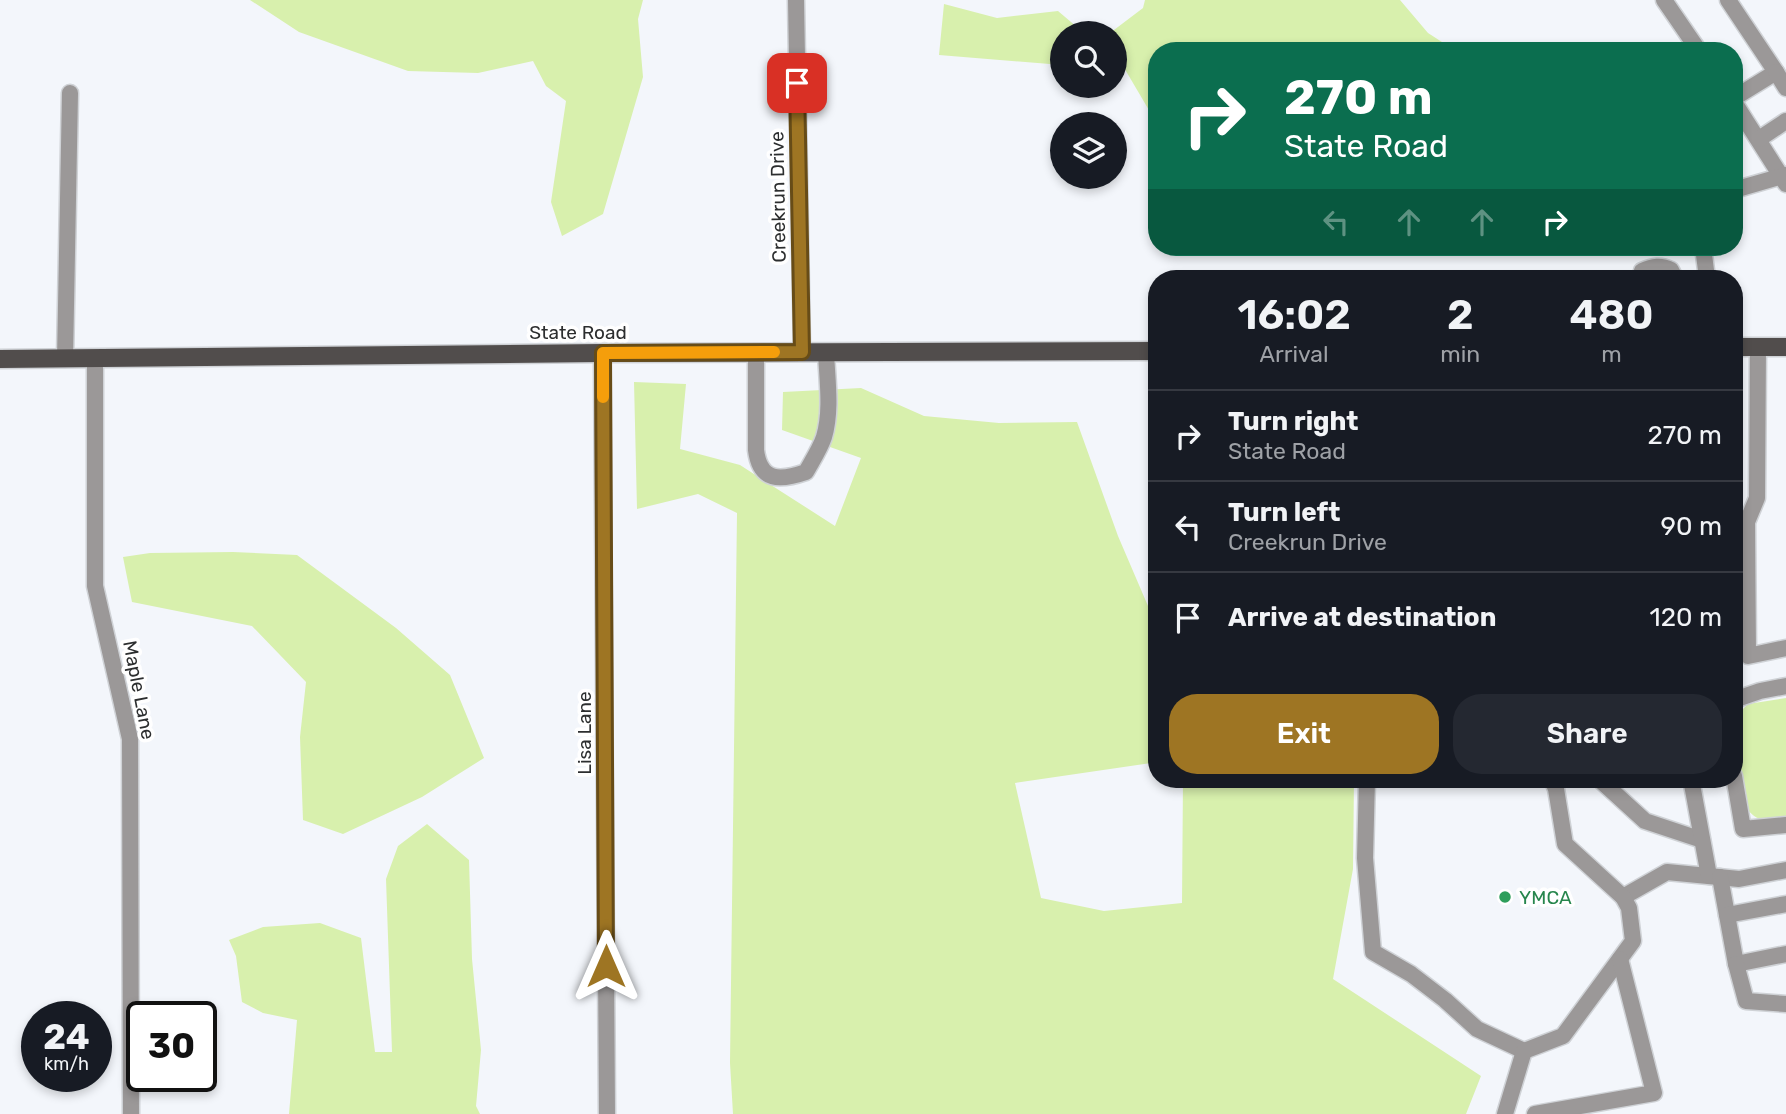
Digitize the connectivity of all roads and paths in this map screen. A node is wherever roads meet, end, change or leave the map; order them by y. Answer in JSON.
{"nodes":[{"id":1,"x":796,"y":0,"type":"edge"},
{"id":2,"x":1664,"y":0,"type":"edge"},
{"id":3,"x":1728,"y":0,"type":"edge"},
{"id":4,"x":1693,"y":42,"type":"edge"},
{"id":5,"x":1776,"y":72,"type":"junction"},
{"id":6,"x":1786,"y":88,"type":"edge"},
{"id":7,"x":70,"y":93,"type":"dead end"},
{"id":8,"x":1743,"y":94,"type":"edge"},
{"id":9,"x":1743,"y":114,"type":"edge"},
{"id":10,"x":1786,"y":121,"type":"edge"},
{"id":11,"x":1759,"y":139,"type":"junction"},
{"id":12,"x":1784,"y":178,"type":"edge"},
{"id":13,"x":1743,"y":188,"type":"edge"},
{"id":14,"x":1644,"y":270,"type":"edge"},
{"id":15,"x":1671,"y":270,"type":"edge"},
{"id":16,"x":1743,"y":347,"type":"edge"},
{"id":17,"x":1758,"y":347,"type":"junction"},
{"id":18,"x":1786,"y":347,"type":"edge"},
{"id":19,"x":1148,"y":351,"type":"edge"},
{"id":20,"x":802,"y":352,"type":"junction"},
{"id":21,"x":826,"y":352,"type":"junction"},
{"id":22,"x":603,"y":353,"type":"junction"},
{"id":23,"x":756,"y":353,"type":"junction"},
{"id":24,"x":0,"y":359,"type":"edge"},
{"id":25,"x":65,"y":359,"type":"junction"},
{"id":26,"x":95,"y":359,"type":"junction"},
{"id":27,"x":1786,"y":648,"type":"edge"},
{"id":28,"x":1786,"y":686,"type":"edge"},
{"id":29,"x":1743,"y":697,"type":"edge"},
{"id":30,"x":1367,"y":788,"type":"edge"},
{"id":31,"x":1556,"y":788,"type":"edge"},
{"id":32,"x":1610,"y":788,"type":"edge"},
{"id":33,"x":1692,"y":788,"type":"edge"},
{"id":34,"x":1736,"y":788,"type":"edge"},
{"id":35,"x":1786,"y":825,"type":"edge"},
{"id":36,"x":1702,"y":840,"type":"junction"},
{"id":37,"x":1786,"y":870,"type":"edge"},
{"id":38,"x":1714,"y":876,"type":"junction"},
{"id":39,"x":1623,"y":897,"type":"junction"},
{"id":40,"x":1786,"y":904,"type":"edge"},
{"id":41,"x":1727,"y":915,"type":"junction"},
{"id":42,"x":1786,"y":954,"type":"edge"},
{"id":43,"x":1620,"y":959,"type":"junction"},
{"id":44,"x":1736,"y":964,"type":"junction"},
{"id":45,"x":1786,"y":1004,"type":"edge"},
{"id":46,"x":1524,"y":1051,"type":"junction"},
{"id":47,"x":131,"y":1114,"type":"edge"},
{"id":48,"x":607,"y":1114,"type":"edge"},
{"id":49,"x":1505,"y":1114,"type":"edge"},
{"id":50,"x":1535,"y":1114,"type":"edge"}],
"edges":[{"from":1,"to":20,"type":"street","name":"Creekrun Drive"},
{"from":2,"to":4,"type":"street"},
{"from":3,"to":5,"type":"street"},
{"from":5,"to":6,"type":"street"},
{"from":5,"to":8,"type":"street"},
{"from":7,"to":25,"type":"street"},
{"from":9,"to":11,"type":"street"},
{"from":10,"to":11,"type":"street"},
{"from":11,"to":12,"type":"street"},
{"from":12,"to":13,"type":"street"},
{"from":14,"to":15,"type":"street"},
{"from":16,"to":17,"type":"main road"},
{"from":17,"to":18,"type":"main road"},
{"from":17,"to":27,"type":"street"},
{"from":19,"to":21,"type":"main road","name":"State Road"},
{"from":20,"to":21,"type":"main road","name":"State Road"},
{"from":20,"to":23,"type":"main road","name":"State Road"},
{"from":21,"to":23,"type":"street"},
{"from":22,"to":23,"type":"main road","name":"State Road"},
{"from":22,"to":26,"type":"main road","name":"State Road"},
{"from":22,"to":48,"type":"street","name":"Lisa Lane"},
{"from":24,"to":25,"type":"main road","name":"State Road"},
{"from":25,"to":26,"type":"main road","name":"State Road"},
{"from":26,"to":47,"type":"street","name":"Maple Lane"},
{"from":28,"to":29,"type":"street"},
{"from":30,"to":46,"type":"street"},
{"from":31,"to":39,"type":"street"},
{"from":32,"to":36,"type":"street"},
{"from":33,"to":36,"type":"street"},
{"from":34,"to":35,"type":"street"},
{"from":36,"to":38,"type":"street"},
{"from":37,"to":38,"type":"street"},
{"from":38,"to":39,"type":"street"},
{"from":38,"to":41,"type":"street"},
{"from":39,"to":43,"type":"street"},
{"from":40,"to":41,"type":"street"},
{"from":41,"to":44,"type":"street"},
{"from":42,"to":44,"type":"street"},
{"from":43,"to":46,"type":"street"},
{"from":43,"to":50,"type":"street"},
{"from":44,"to":45,"type":"street"},
{"from":46,"to":49,"type":"street"}]}
